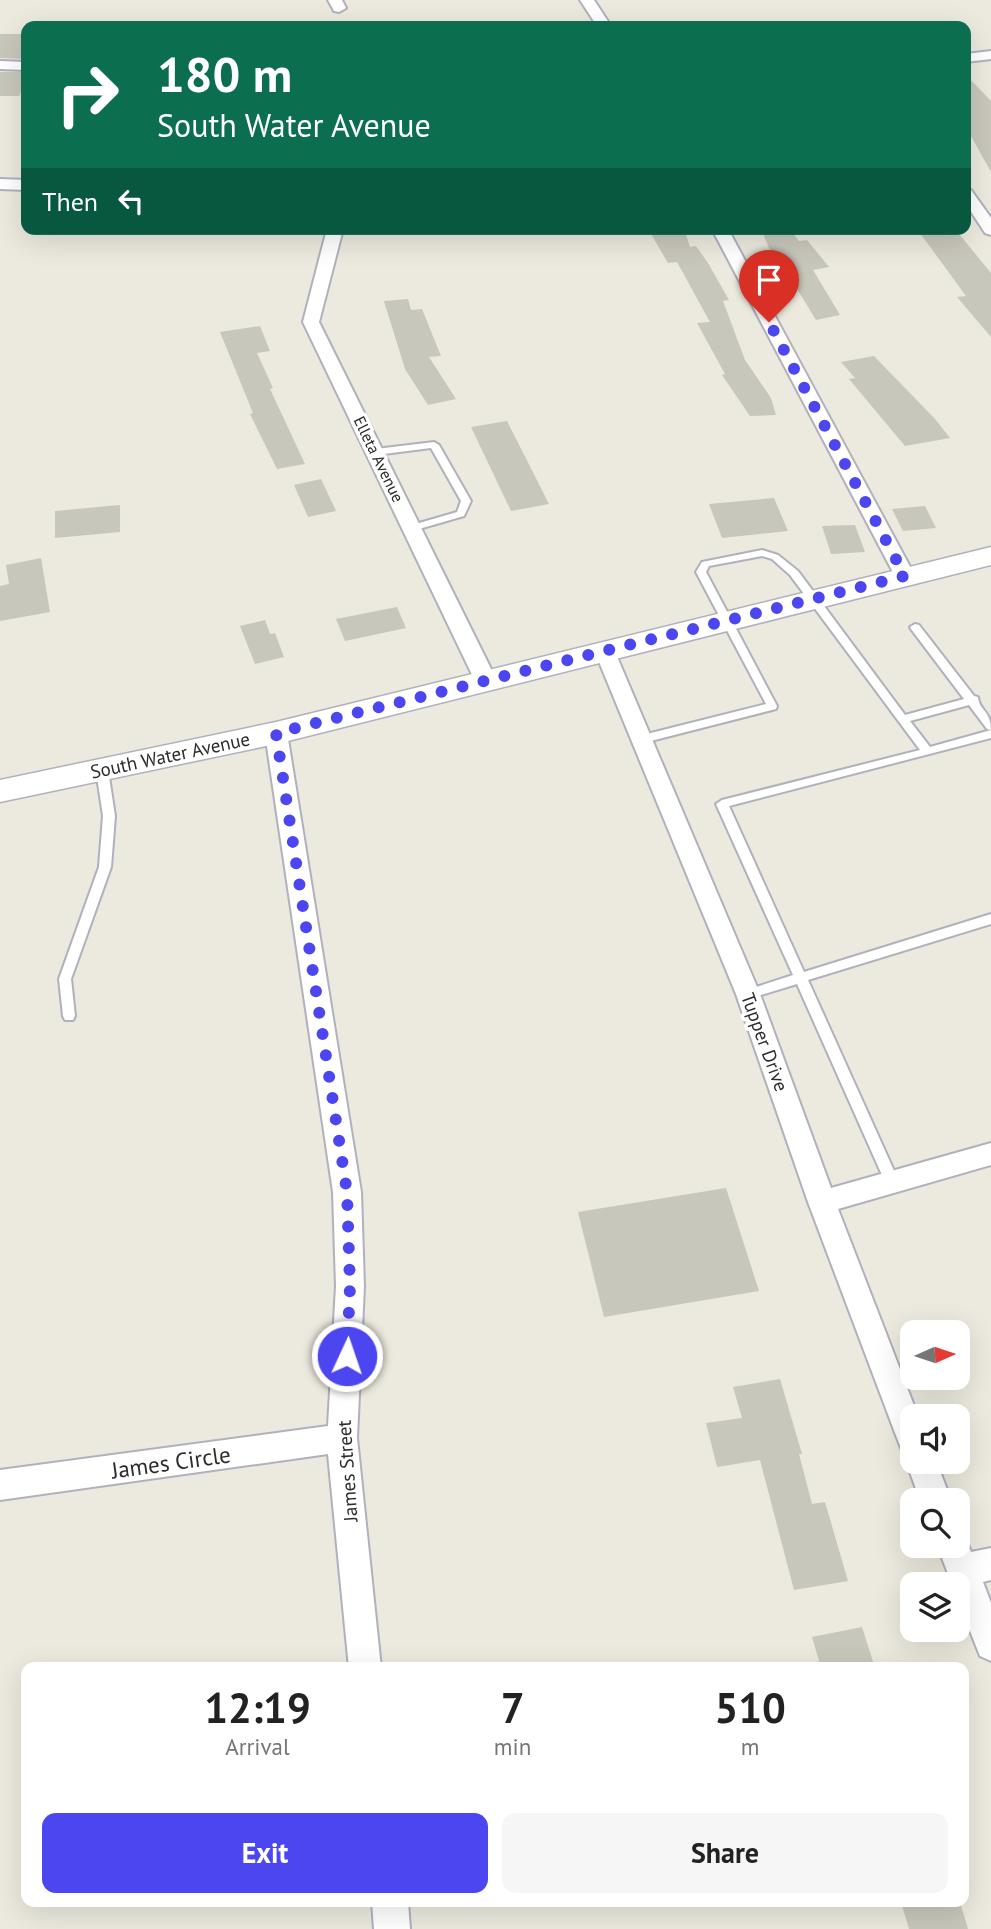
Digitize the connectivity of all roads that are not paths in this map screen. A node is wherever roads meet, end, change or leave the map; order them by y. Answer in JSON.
{"nodes":[{"id":1,"x":587,"y":0,"type":"edge"},
{"id":2,"x":601,"y":21,"type":"edge"},
{"id":3,"x":991,"y":55,"type":"edge"},
{"id":4,"x":971,"y":57,"type":"edge"},
{"id":5,"x":0,"y":65,"type":"edge"},
{"id":6,"x":21,"y":66,"type":"edge"},
{"id":7,"x":0,"y":184,"type":"edge"},
{"id":8,"x":21,"y":185,"type":"edge"},
{"id":9,"x":971,"y":200,"type":"edge"},
{"id":10,"x":991,"y":230,"type":"edge"},
{"id":11,"x":334,"y":235,"type":"edge"},
{"id":12,"x":723,"y":235,"type":"edge"},
{"id":13,"x":376,"y":452,"type":"junction"},
{"id":14,"x":412,"y":528,"type":"junction"},
{"id":15,"x":991,"y":556,"type":"edge"},
{"id":16,"x":905,"y":576,"type":"junction"},
{"id":17,"x":812,"y":600,"type":"junction"},
{"id":18,"x":728,"y":621,"type":"junction"},
{"id":19,"x":915,"y":627,"type":"dead end"},
{"id":20,"x":605,"y":652,"type":"junction"},
{"id":21,"x":487,"y":683,"type":"junction"},
{"id":22,"x":974,"y":700,"type":"junction"},
{"id":23,"x":902,"y":719,"type":"junction"},
{"id":24,"x":991,"y":726,"type":"edge"},
{"id":25,"x":276,"y":733,"type":"junction"},
{"id":26,"x":991,"y":734,"type":"edge"},
{"id":27,"x":643,"y":739,"type":"junction"},
{"id":28,"x":927,"y":752,"type":"junction"},
{"id":29,"x":102,"y":769,"type":"junction"},
{"id":30,"x":0,"y":791,"type":"edge"},
{"id":31,"x":991,"y":919,"type":"edge"},
{"id":32,"x":800,"y":978,"type":"junction"},
{"id":33,"x":748,"y":994,"type":"junction"},
{"id":34,"x":69,"y":1016,"type":"dead end"},
{"id":35,"x":991,"y":1154,"type":"edge"},
{"id":36,"x":893,"y":1184,"type":"junction"},
{"id":37,"x":822,"y":1202,"type":"junction"},
{"id":38,"x":900,"y":1407,"type":"edge"},
{"id":39,"x":342,"y":1438,"type":"junction"},
{"id":40,"x":0,"y":1485,"type":"edge"},
{"id":41,"x":969,"y":1560,"type":"edge"},
{"id":42,"x":991,"y":1645,"type":"edge"},
{"id":43,"x":364,"y":1662,"type":"edge"},
{"id":44,"x":390,"y":1907,"type":"edge"},
{"id":45,"x":392,"y":1929,"type":"edge"}],
"edges":[{"from":1,"to":2,"type":"street"},
{"from":3,"to":4,"type":"street"},
{"from":5,"to":6,"type":"street"},
{"from":7,"to":8,"type":"street"},
{"from":9,"to":10,"type":"street"},
{"from":11,"to":13,"type":"street","name":"Elleta Avenue"},
{"from":12,"to":16,"type":"street"},
{"from":13,"to":14,"type":"street","name":"Elleta Avenue"},
{"from":13,"to":14,"type":"lane"},
{"from":14,"to":21,"type":"street","name":"Elleta Avenue"},
{"from":15,"to":16,"type":"main road","name":"South Water Avenue"},
{"from":16,"to":17,"type":"main road","name":"South Water Avenue"},
{"from":17,"to":18,"type":"main road","name":"South Water Avenue"},
{"from":17,"to":18,"type":"lane"},
{"from":17,"to":23,"type":"lane"},
{"from":18,"to":20,"type":"main road","name":"South Water Avenue"},
{"from":18,"to":27,"type":"lane"},
{"from":19,"to":22,"type":"lane"},
{"from":20,"to":21,"type":"main road","name":"South Water Avenue"},
{"from":20,"to":27,"type":"street","name":"Tupper Drive"},
{"from":21,"to":25,"type":"main road","name":"South Water Avenue"},
{"from":22,"to":23,"type":"lane"},
{"from":22,"to":24,"type":"lane"},
{"from":23,"to":28,"type":"lane"},
{"from":25,"to":29,"type":"main road","name":"South Water Avenue"},
{"from":25,"to":39,"type":"street","name":"James Street"},
{"from":26,"to":28,"type":"lane"},
{"from":27,"to":33,"type":"street","name":"Tupper Drive"},
{"from":28,"to":32,"type":"lane"},
{"from":29,"to":30,"type":"main road","name":"South Water Avenue"},
{"from":29,"to":34,"type":"lane"},
{"from":31,"to":32,"type":"lane"},
{"from":32,"to":33,"type":"lane"},
{"from":32,"to":36,"type":"lane"},
{"from":33,"to":37,"type":"street","name":"Tupper Drive"},
{"from":35,"to":36,"type":"street"},
{"from":36,"to":37,"type":"street"},
{"from":37,"to":38,"type":"street","name":"Tupper Drive"},
{"from":39,"to":40,"type":"street","name":"James Circle"},
{"from":39,"to":43,"type":"street","name":"James Street"},
{"from":41,"to":42,"type":"street"},
{"from":44,"to":45,"type":"street"}]}
